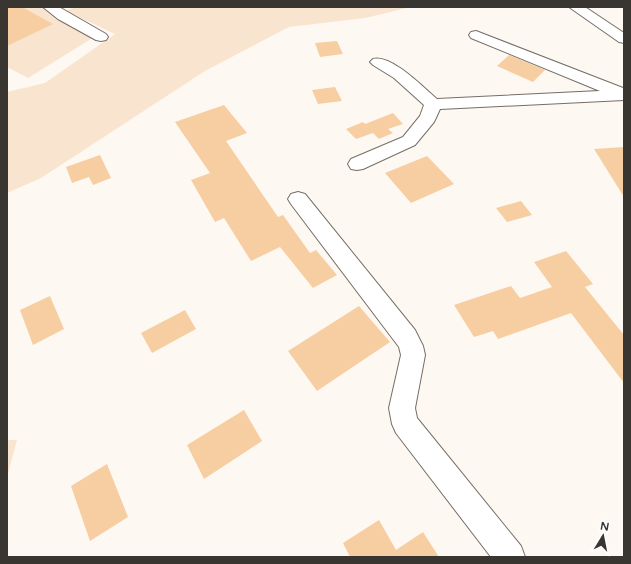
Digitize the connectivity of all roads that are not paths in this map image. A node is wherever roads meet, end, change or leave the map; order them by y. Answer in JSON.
{"nodes":[{"id":1,"x":50,"y":7,"type":"edge"},
{"id":2,"x":576,"y":7,"type":"edge"},
{"id":3,"x":476,"y":35,"type":"dead end"},
{"id":4,"x":101,"y":38,"type":"dead end"},
{"id":5,"x":624,"y":39,"type":"edge"},
{"id":6,"x":378,"y":62,"type":"dead end"},
{"id":7,"x":624,"y":95,"type":"edge"},
{"id":8,"x":433,"y":104,"type":"junction"},
{"id":9,"x":356,"y":164,"type":"dead end"},
{"id":10,"x":298,"y":199,"type":"dead end"},
{"id":11,"x":510,"y":557,"type":"edge"}],
"edges":[{"from":1,"to":4,"type":"street"},
{"from":2,"to":5,"type":"street"},
{"from":3,"to":7,"type":"street"},
{"from":6,"to":8,"type":"street"},
{"from":7,"to":8,"type":"street"},
{"from":8,"to":9,"type":"street"},
{"from":10,"to":11,"type":"street"}]}
